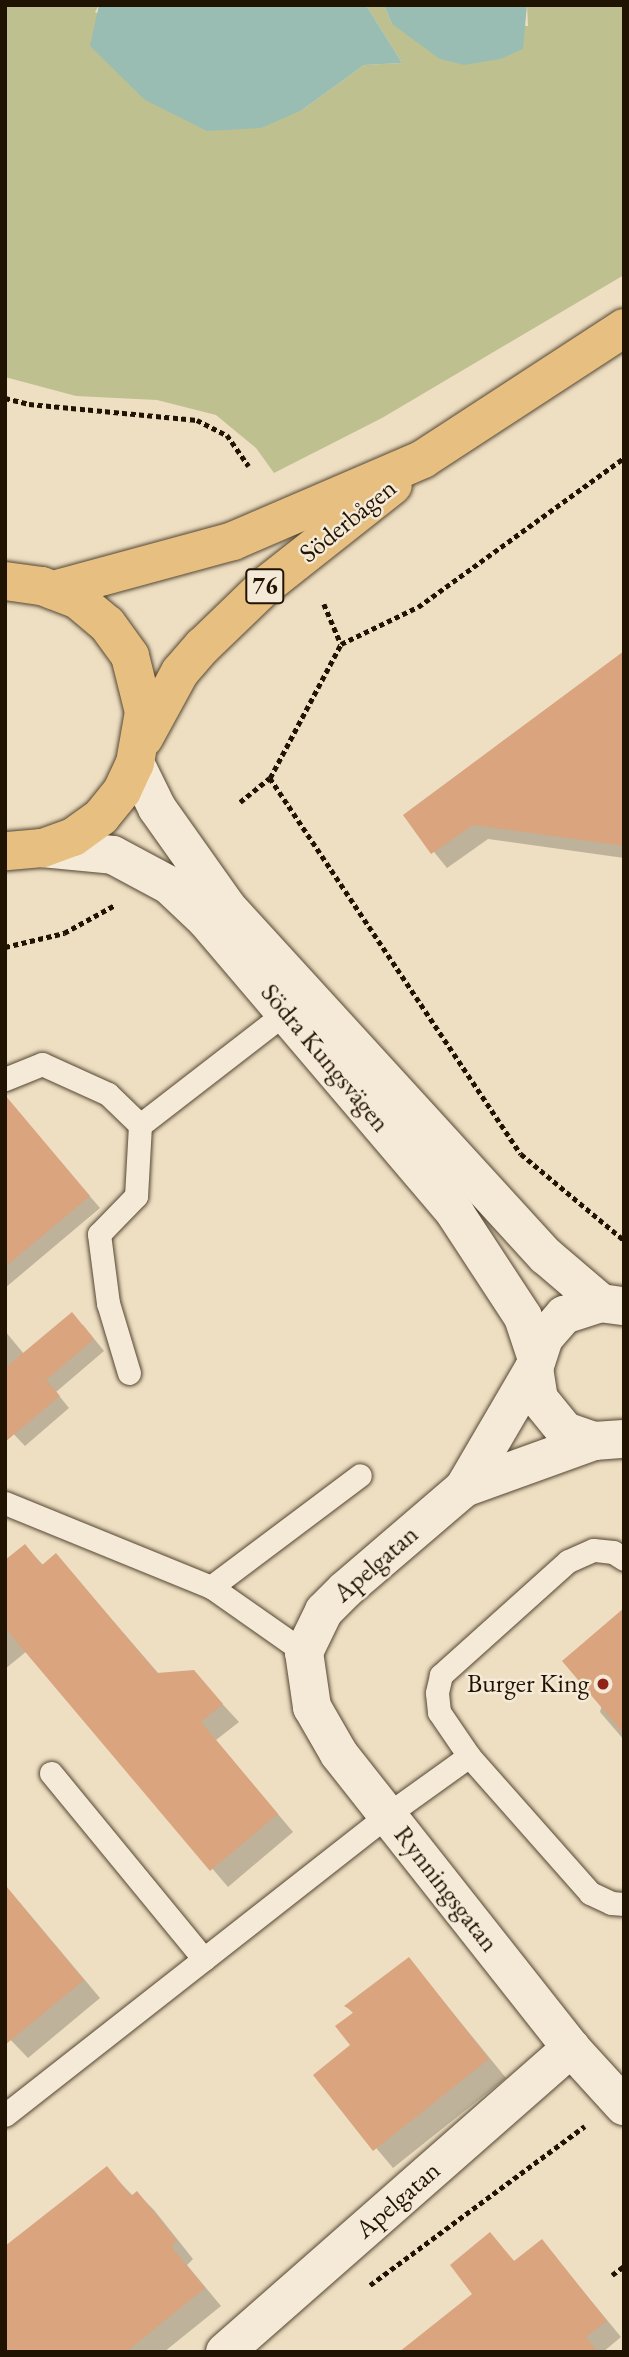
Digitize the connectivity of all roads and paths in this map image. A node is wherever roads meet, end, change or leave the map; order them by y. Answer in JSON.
{"nodes":[{"id":1,"x":624,"y":328,"type":"edge"},
{"id":2,"x":5,"y":398,"type":"edge"},
{"id":3,"x":624,"y":458,"type":"edge"},
{"id":4,"x":423,"y":459,"type":"junction"},
{"id":5,"x":249,"y":466,"type":"dead end"},
{"id":6,"x":5,"y":581,"type":"edge"},
{"id":7,"x":53,"y":590,"type":"junction"},
{"id":8,"x":324,"y":604,"type":"dead end"},
{"id":9,"x":341,"y":644,"type":"junction"},
{"id":10,"x":138,"y":753,"type":"junction"},
{"id":11,"x":270,"y":778,"type":"junction"},
{"id":12,"x":240,"y":802,"type":"dead end"},
{"id":13,"x":15,"y":851,"type":"edge"},
{"id":14,"x":121,"y":902,"type":"dead end"},
{"id":15,"x":5,"y":947,"type":"edge"},
{"id":16,"x":286,"y":1012,"type":"junction"},
{"id":17,"x":5,"y":1079,"type":"edge"},
{"id":18,"x":140,"y":1125,"type":"junction"},
{"id":19,"x":624,"y":1240,"type":"edge"},
{"id":20,"x":617,"y":1305,"type":"edge"},
{"id":21,"x":535,"y":1362,"type":"junction"},
{"id":22,"x":129,"y":1373,"type":"dead end"},
{"id":23,"x":615,"y":1442,"type":"edge"},
{"id":24,"x":360,"y":1475,"type":"dead end"},
{"id":25,"x":464,"y":1488,"type":"junction"},
{"id":26,"x":5,"y":1503,"type":"edge"},
{"id":27,"x":624,"y":1559,"type":"edge"},
{"id":28,"x":211,"y":1587,"type":"junction"},
{"id":29,"x":304,"y":1652,"type":"junction"},
{"id":30,"x":469,"y":1756,"type":"junction"},
{"id":31,"x":51,"y":1773,"type":"dead end"},
{"id":32,"x":387,"y":1815,"type":"junction"},
{"id":33,"x":624,"y":1904,"type":"edge"},
{"id":34,"x":204,"y":1959,"type":"junction"},
{"id":35,"x":571,"y":2048,"type":"junction"},
{"id":36,"x":621,"y":2102,"type":"edge"},
{"id":37,"x":5,"y":2115,"type":"edge"},
{"id":38,"x":624,"y":2266,"type":"edge"},
{"id":39,"x":612,"y":2275,"type":"dead end"},
{"id":40,"x":367,"y":2287,"type":"dead end"},
{"id":41,"x":225,"y":2352,"type":"edge"}],
"edges":[{"from":1,"to":4,"type":"main road","name":"Söderbågen","number":"76"},
{"from":2,"to":5,"type":"path"},
{"from":3,"to":9,"type":"path"},
{"from":4,"to":7,"type":"main road","name":"Söderbågen","number":"76"},
{"from":4,"to":10,"type":"main road","name":"Söderbågen","number":"76"},
{"from":6,"to":7,"type":"main road"},
{"from":7,"to":10,"type":"main road"},
{"from":8,"to":9,"type":"path"},
{"from":9,"to":11,"type":"path"},
{"from":10,"to":13,"type":"main road","name":"Söderbågen"},
{"from":10,"to":20,"type":"main road","name":"Södra Kungsvägen"},
{"from":11,"to":12,"type":"path"},
{"from":11,"to":19,"type":"path"},
{"from":13,"to":16,"type":"main road","name":"Södra Kungsvägen"},
{"from":14,"to":15,"type":"path"},
{"from":16,"to":18,"type":"lane"},
{"from":16,"to":21,"type":"main road","name":"Södra Kungsvägen"},
{"from":17,"to":18,"type":"lane"},
{"from":18,"to":22,"type":"lane"},
{"from":20,"to":21,"type":"main road","name":"Apelgatan"},
{"from":21,"to":23,"type":"main road","name":"Södra Kungsvägen"},
{"from":21,"to":25,"type":"main road","name":"Apelgatan"},
{"from":23,"to":25,"type":"main road","name":"Apelgatan"},
{"from":24,"to":28,"type":"lane"},
{"from":25,"to":29,"type":"main road","name":"Apelgatan"},
{"from":26,"to":28,"type":"lane"},
{"from":27,"to":30,"type":"lane"},
{"from":28,"to":29,"type":"lane"},
{"from":29,"to":32,"type":"main road","name":"Rynningsgatan"},
{"from":30,"to":32,"type":"lane"},
{"from":30,"to":33,"type":"lane"},
{"from":31,"to":34,"type":"lane"},
{"from":32,"to":34,"type":"lane"},
{"from":32,"to":35,"type":"main road","name":"Rynningsgatan"},
{"from":34,"to":37,"type":"lane"},
{"from":35,"to":36,"type":"main road","name":"Rynningsgatan"},
{"from":35,"to":41,"type":"main road","name":"Apelgatan"},
{"from":36,"to":40,"type":"path"},
{"from":38,"to":39,"type":"path"}]}
